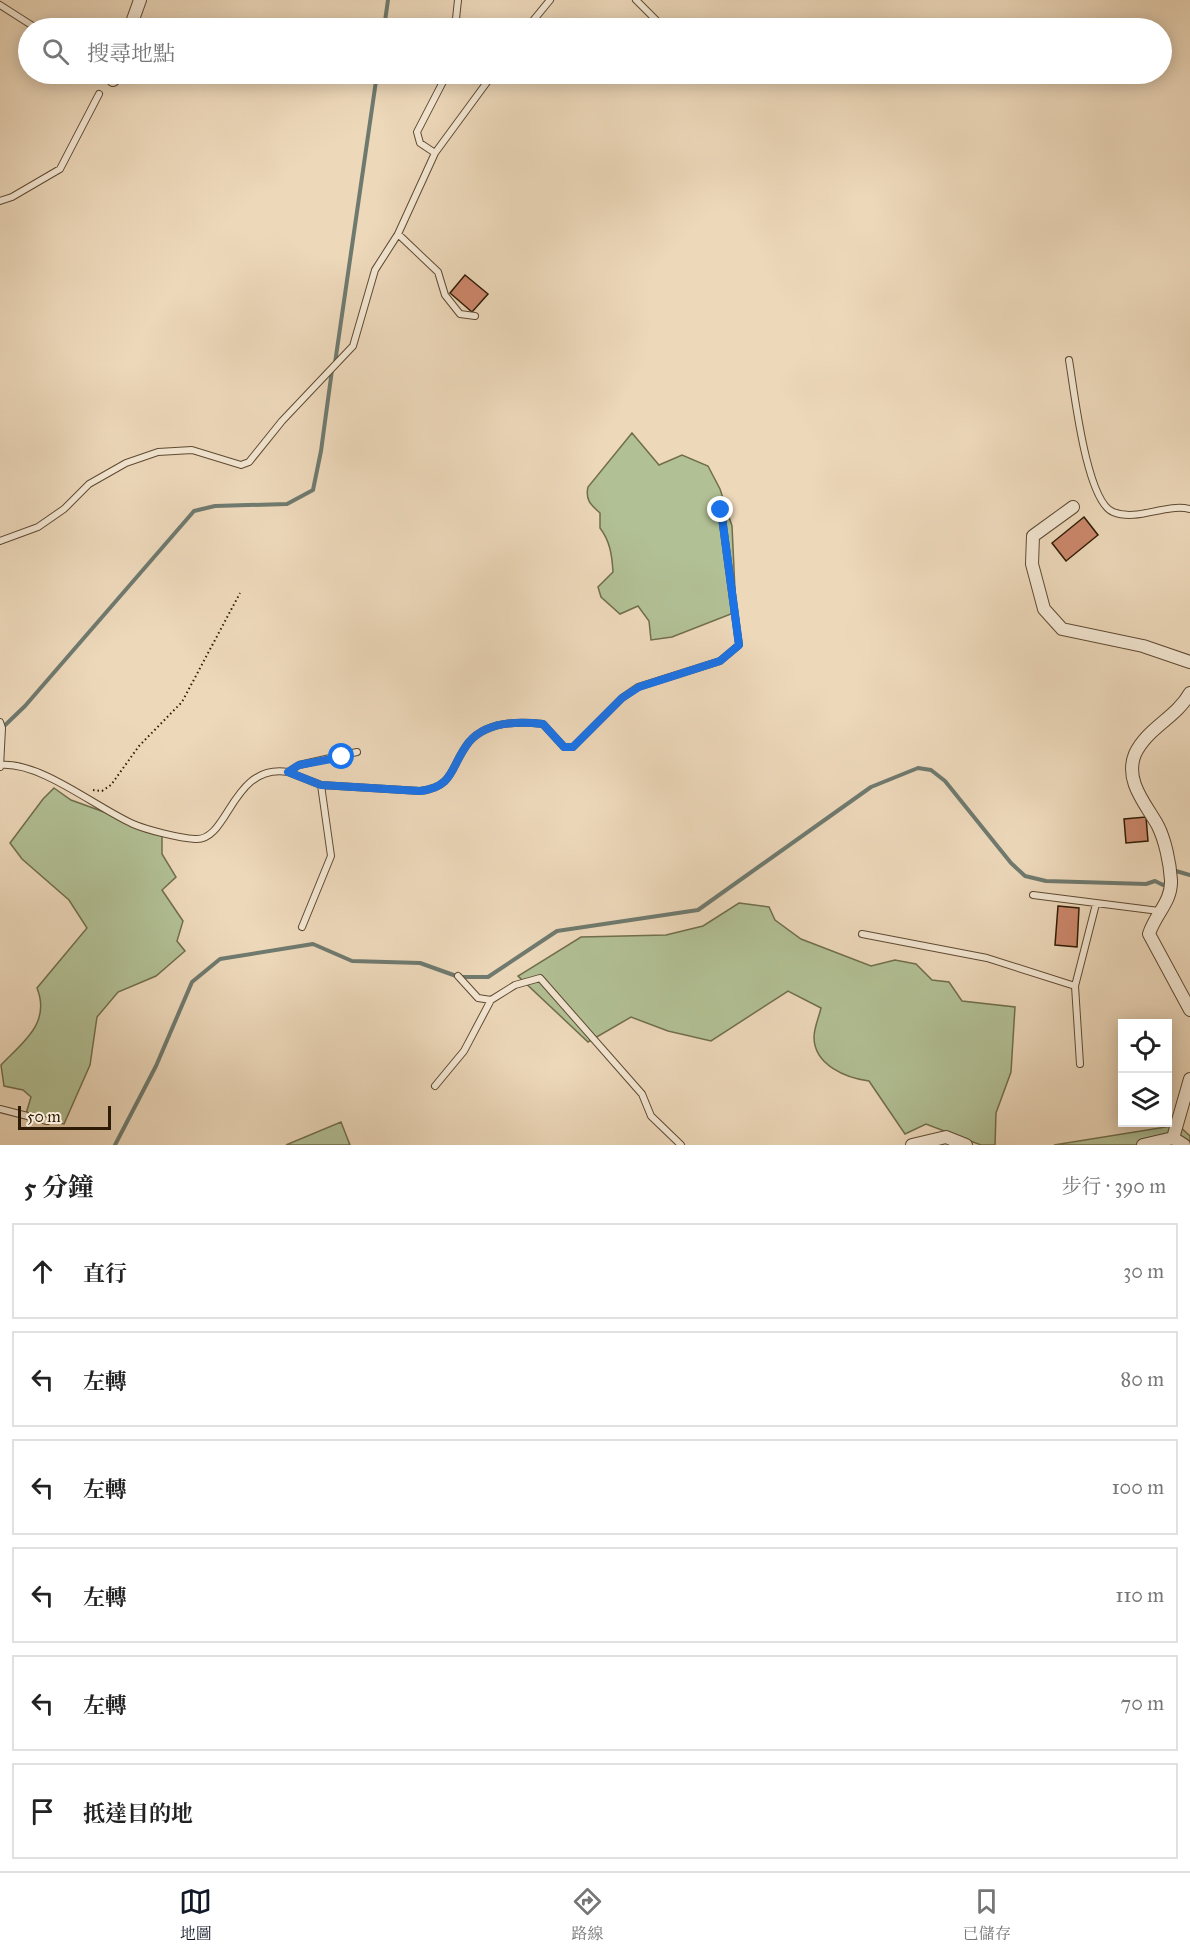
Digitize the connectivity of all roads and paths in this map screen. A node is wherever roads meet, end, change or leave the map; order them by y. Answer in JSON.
{"nodes":[{"id":1,"x":140,"y":0,"type":"edge"},
{"id":2,"x":458,"y":0,"type":"edge"},
{"id":3,"x":549,"y":0,"type":"edge"},
{"id":4,"x":636,"y":0,"type":"edge"},
{"id":5,"x":0,"y":5,"type":"edge"},
{"id":6,"x":20,"y":18,"type":"edge"},
{"id":7,"x":134,"y":18,"type":"edge"},
{"id":8,"x":457,"y":18,"type":"edge"},
{"id":9,"x":535,"y":18,"type":"edge"},
{"id":10,"x":654,"y":18,"type":"edge"},
{"id":11,"x":442,"y":84,"type":"edge"},
{"id":12,"x":486,"y":84,"type":"edge"},
{"id":13,"x":99,"y":94,"type":"dead end"},
{"id":14,"x":435,"y":153,"type":"junction"},
{"id":15,"x":0,"y":201,"type":"edge"},
{"id":16,"x":398,"y":234,"type":"junction"},
{"id":17,"x":475,"y":316,"type":"dead end"},
{"id":18,"x":1069,"y":360,"type":"dead end"},
{"id":19,"x":1073,"y":507,"type":"dead end"},
{"id":20,"x":1190,"y":509,"type":"edge"},
{"id":21,"x":721,"y":510,"type":"dead end"},
{"id":22,"x":0,"y":541,"type":"edge"},
{"id":23,"x":240,"y":593,"type":"dead end"},
{"id":24,"x":1190,"y":662,"type":"edge"},
{"id":25,"x":1190,"y":693,"type":"edge"},
{"id":26,"x":0,"y":722,"type":"edge"},
{"id":27,"x":357,"y":752,"type":"dead end"},
{"id":28,"x":1,"y":766,"type":"edge"},
{"id":29,"x":288,"y":772,"type":"junction"},
{"id":30,"x":321,"y":785,"type":"junction"},
{"id":31,"x":84,"y":786,"type":"dead end"},
{"id":32,"x":1033,"y":896,"type":"dead end"},
{"id":33,"x":1096,"y":904,"type":"junction"},
{"id":34,"x":1159,"y":912,"type":"junction"},
{"id":35,"x":302,"y":927,"type":"dead end"},
{"id":36,"x":862,"y":934,"type":"dead end"},
{"id":37,"x":458,"y":976,"type":"dead end"},
{"id":38,"x":1075,"y":986,"type":"junction"},
{"id":39,"x":491,"y":1000,"type":"junction"},
{"id":40,"x":1190,"y":1010,"type":"edge"},
{"id":41,"x":1080,"y":1064,"type":"dead end"},
{"id":42,"x":1190,"y":1079,"type":"edge"},
{"id":43,"x":435,"y":1086,"type":"dead end"},
{"id":44,"x":0,"y":1109,"type":"edge"},
{"id":45,"x":47,"y":1121,"type":"dead end"},
{"id":46,"x":1178,"y":1142,"type":"edge"},
{"id":47,"x":681,"y":1145,"type":"edge"},
{"id":48,"x":912,"y":1145,"type":"edge"},
{"id":49,"x":966,"y":1145,"type":"edge"},
{"id":50,"x":1143,"y":1145,"type":"edge"}],
"edges":[{"from":1,"to":7,"type":"street"},
{"from":2,"to":8,"type":"lane"},
{"from":3,"to":9,"type":"lane"},
{"from":4,"to":10,"type":"lane"},
{"from":5,"to":6,"type":"lane"},
{"from":11,"to":14,"type":"lane"},
{"from":12,"to":14,"type":"lane"},
{"from":13,"to":15,"type":"lane"},
{"from":14,"to":16,"type":"lane"},
{"from":16,"to":17,"type":"lane"},
{"from":16,"to":22,"type":"lane"},
{"from":18,"to":20,"type":"lane"},
{"from":19,"to":24,"type":"street"},
{"from":21,"to":30,"type":"lane"},
{"from":23,"to":31,"type":"path"},
{"from":25,"to":34,"type":"street"},
{"from":26,"to":28,"type":"lane"},
{"from":27,"to":29,"type":"lane"},
{"from":28,"to":29,"type":"lane"},
{"from":29,"to":30,"type":"lane"},
{"from":30,"to":35,"type":"lane"},
{"from":32,"to":33,"type":"lane"},
{"from":33,"to":34,"type":"lane"},
{"from":33,"to":38,"type":"lane"},
{"from":34,"to":40,"type":"street"},
{"from":36,"to":38,"type":"lane"},
{"from":37,"to":39,"type":"lane"},
{"from":38,"to":41,"type":"lane"},
{"from":39,"to":43,"type":"lane"},
{"from":39,"to":47,"type":"lane"},
{"from":42,"to":46,"type":"street"},
{"from":44,"to":45,"type":"lane"},
{"from":46,"to":50,"type":"street"},
{"from":48,"to":49,"type":"street"}]}
